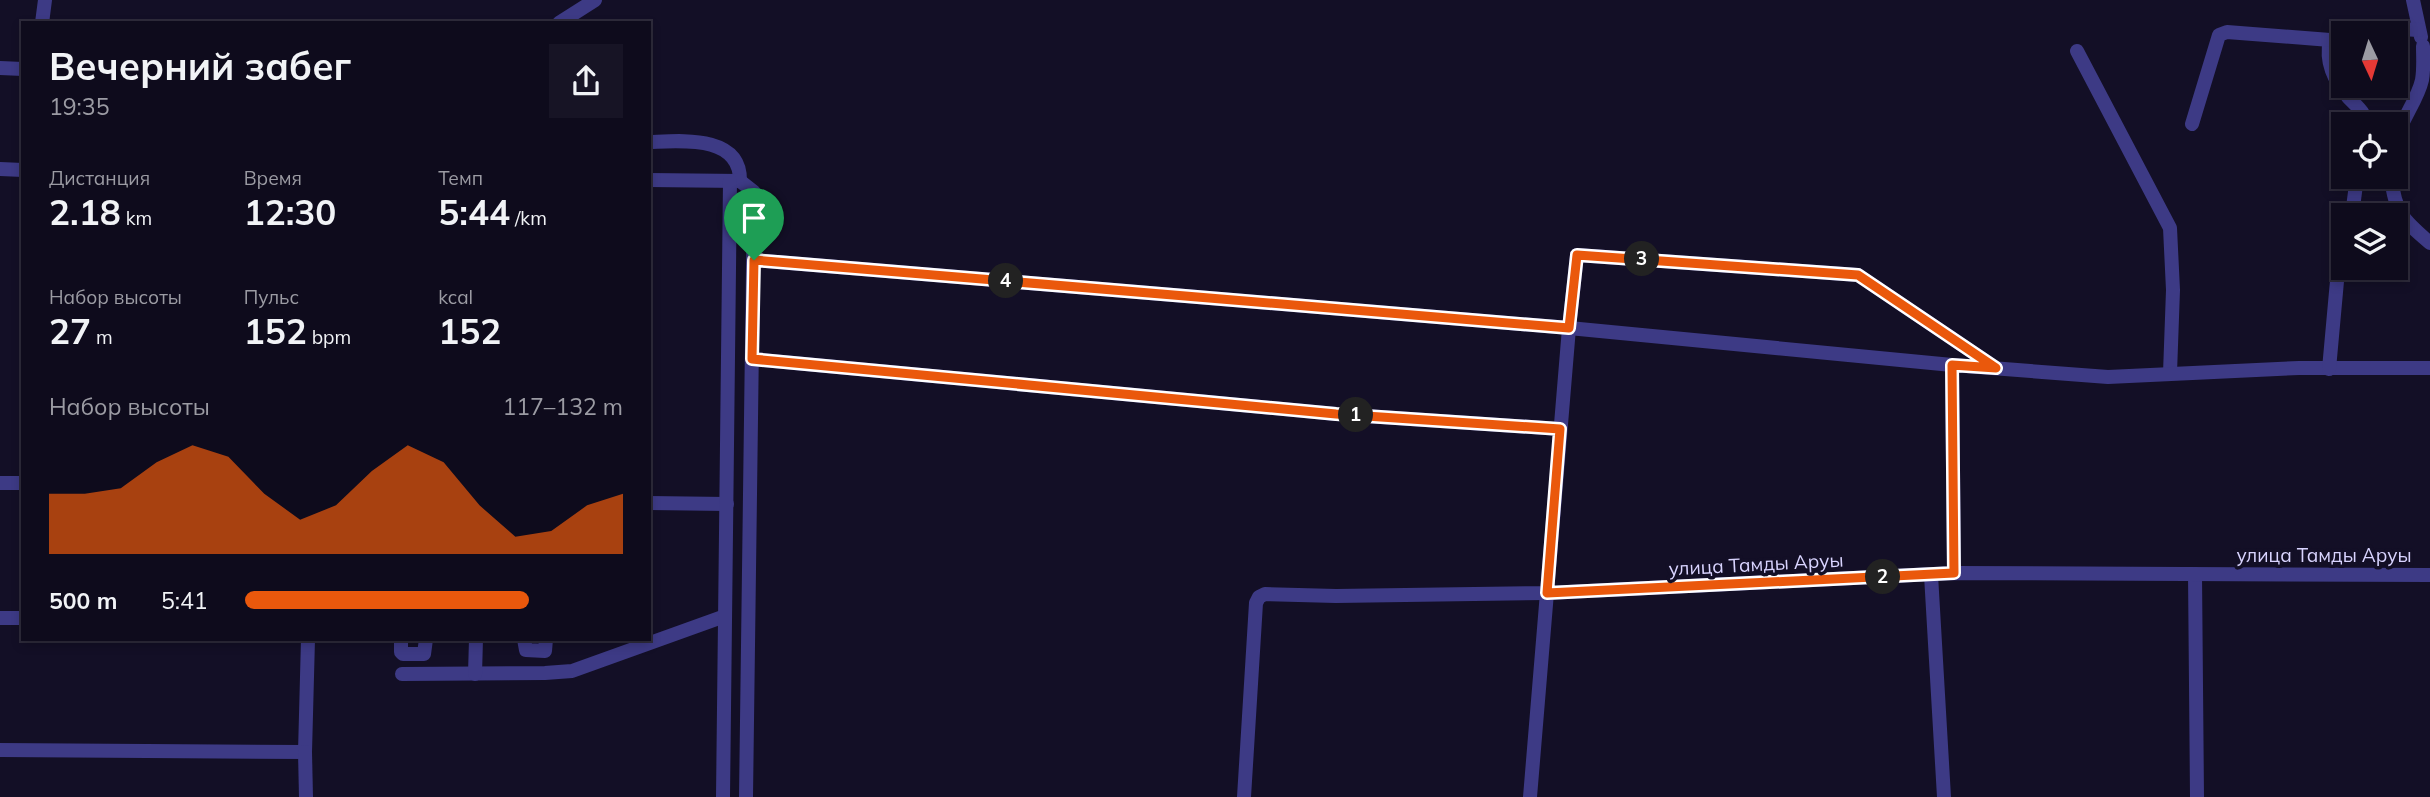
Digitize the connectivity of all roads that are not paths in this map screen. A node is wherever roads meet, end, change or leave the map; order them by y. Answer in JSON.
{"nodes":[{"id":1,"x":45,"y":0,"type":"edge"},
{"id":2,"x":595,"y":0,"type":"edge"},
{"id":3,"x":2413,"y":0,"type":"edge"},
{"id":4,"x":42,"y":21,"type":"edge"},
{"id":5,"x":562,"y":21,"type":"edge"},
{"id":6,"x":2408,"y":29,"type":"edge"},
{"id":7,"x":2419,"y":30,"type":"junction"},
{"id":8,"x":2331,"y":36,"type":"edge"},
{"id":9,"x":2423,"y":46,"type":"junction"},
{"id":10,"x":2331,"y":47,"type":"edge"},
{"id":11,"x":2077,"y":51,"type":"dead end"},
{"id":12,"x":2430,"y":61,"type":"edge"},
{"id":13,"x":0,"y":68,"type":"edge"},
{"id":14,"x":21,"y":69,"type":"edge"},
{"id":15,"x":2331,"y":69,"type":"edge"},
{"id":16,"x":2349,"y":98,"type":"edge"},
{"id":17,"x":2363,"y":112,"type":"edge"},
{"id":18,"x":2408,"y":113,"type":"edge"},
{"id":19,"x":2192,"y":124,"type":"dead end"},
{"id":20,"x":651,"y":142,"type":"edge"},
{"id":21,"x":0,"y":169,"type":"edge"},
{"id":22,"x":21,"y":170,"type":"edge"},
{"id":23,"x":651,"y":180,"type":"edge"},
{"id":24,"x":735,"y":181,"type":"junction"},
{"id":25,"x":2392,"y":189,"type":"edge"},
{"id":26,"x":2430,"y":243,"type":"edge"},
{"id":27,"x":754,"y":260,"type":"junction"},
{"id":28,"x":2337,"y":280,"type":"edge"},
{"id":29,"x":1569,"y":328,"type":"junction"},
{"id":30,"x":752,"y":359,"type":"junction"},
{"id":31,"x":1952,"y":365,"type":"junction"},
{"id":32,"x":1996,"y":368,"type":"junction"},
{"id":33,"x":2430,"y":368,"type":"edge"},
{"id":34,"x":2329,"y":369,"type":"junction"},
{"id":35,"x":2170,"y":373,"type":"junction"},
{"id":36,"x":1560,"y":429,"type":"junction"},
{"id":37,"x":21,"y":483,"type":"edge"},
{"id":38,"x":0,"y":484,"type":"edge"},
{"id":39,"x":651,"y":503,"type":"edge"},
{"id":40,"x":727,"y":504,"type":"junction"},
{"id":41,"x":1954,"y":573,"type":"junction"},
{"id":42,"x":2195,"y":574,"type":"junction"},
{"id":43,"x":1931,"y":575,"type":"junction"},
{"id":44,"x":2430,"y":575,"type":"edge"},
{"id":45,"x":1547,"y":593,"type":"junction"},
{"id":46,"x":725,"y":616,"type":"junction"},
{"id":47,"x":0,"y":618,"type":"edge"},
{"id":48,"x":21,"y":618,"type":"edge"},
{"id":49,"x":309,"y":641,"type":"edge"},
{"id":50,"x":401,"y":641,"type":"edge"},
{"id":51,"x":426,"y":641,"type":"edge"},
{"id":52,"x":476,"y":641,"type":"edge"},
{"id":53,"x":524,"y":641,"type":"edge"},
{"id":54,"x":546,"y":641,"type":"edge"},
{"id":55,"x":402,"y":674,"type":"dead end"},
{"id":56,"x":475,"y":674,"type":"junction"},
{"id":57,"x":0,"y":750,"type":"edge"},
{"id":58,"x":305,"y":752,"type":"junction"},
{"id":59,"x":746,"y":796,"type":"edge"},
{"id":60,"x":306,"y":797,"type":"edge"},
{"id":61,"x":723,"y":797,"type":"edge"},
{"id":62,"x":1244,"y":797,"type":"edge"},
{"id":63,"x":1530,"y":797,"type":"edge"},
{"id":64,"x":1944,"y":797,"type":"edge"},
{"id":65,"x":2197,"y":797,"type":"edge"}],
"edges":[{"from":1,"to":4,"type":"street"},
{"from":2,"to":5,"type":"street"},
{"from":3,"to":7,"type":"street"},
{"from":6,"to":7,"type":"street"},
{"from":7,"to":9,"type":"street"},
{"from":8,"to":19,"type":"street"},
{"from":9,"to":12,"type":"street"},
{"from":9,"to":18,"type":"street"},
{"from":10,"to":15,"type":"street"},
{"from":11,"to":35,"type":"street"},
{"from":13,"to":14,"type":"street"},
{"from":16,"to":17,"type":"street"},
{"from":20,"to":24,"type":"street"},
{"from":21,"to":22,"type":"street"},
{"from":23,"to":24,"type":"street"},
{"from":24,"to":27,"type":"street"},
{"from":24,"to":40,"type":"street"},
{"from":25,"to":26,"type":"street"},
{"from":27,"to":29,"type":"street"},
{"from":27,"to":30,"type":"street"},
{"from":28,"to":34,"type":"street"},
{"from":29,"to":31,"type":"street"},
{"from":29,"to":32,"type":"street"},
{"from":29,"to":36,"type":"street"},
{"from":30,"to":36,"type":"street"},
{"from":30,"to":59,"type":"street"},
{"from":31,"to":32,"type":"street"},
{"from":31,"to":41,"type":"street"},
{"from":32,"to":35,"type":"street"},
{"from":33,"to":34,"type":"street"},
{"from":34,"to":35,"type":"street"},
{"from":36,"to":45,"type":"street"},
{"from":37,"to":38,"type":"street"},
{"from":39,"to":40,"type":"street"},
{"from":40,"to":46,"type":"street"},
{"from":41,"to":42,"type":"street","name":"улица Тамды Аруы"},
{"from":41,"to":43,"type":"street","name":"улица Тамды Аруы"},
{"from":42,"to":44,"type":"street","name":"улица Тамды Аруы"},
{"from":42,"to":65,"type":"street"},
{"from":43,"to":45,"type":"street","name":"улица Тамды Аруы"},
{"from":43,"to":64,"type":"street"},
{"from":45,"to":62,"type":"street","name":"улица Тамды Аруы"},
{"from":45,"to":63,"type":"street"},
{"from":46,"to":56,"type":"street"},
{"from":46,"to":61,"type":"street"},
{"from":47,"to":48,"type":"street"},
{"from":49,"to":58,"type":"street"},
{"from":50,"to":51,"type":"street"},
{"from":52,"to":56,"type":"street"},
{"from":53,"to":54,"type":"street"},
{"from":55,"to":56,"type":"street"},
{"from":57,"to":58,"type":"street"},
{"from":58,"to":60,"type":"street"}]}
